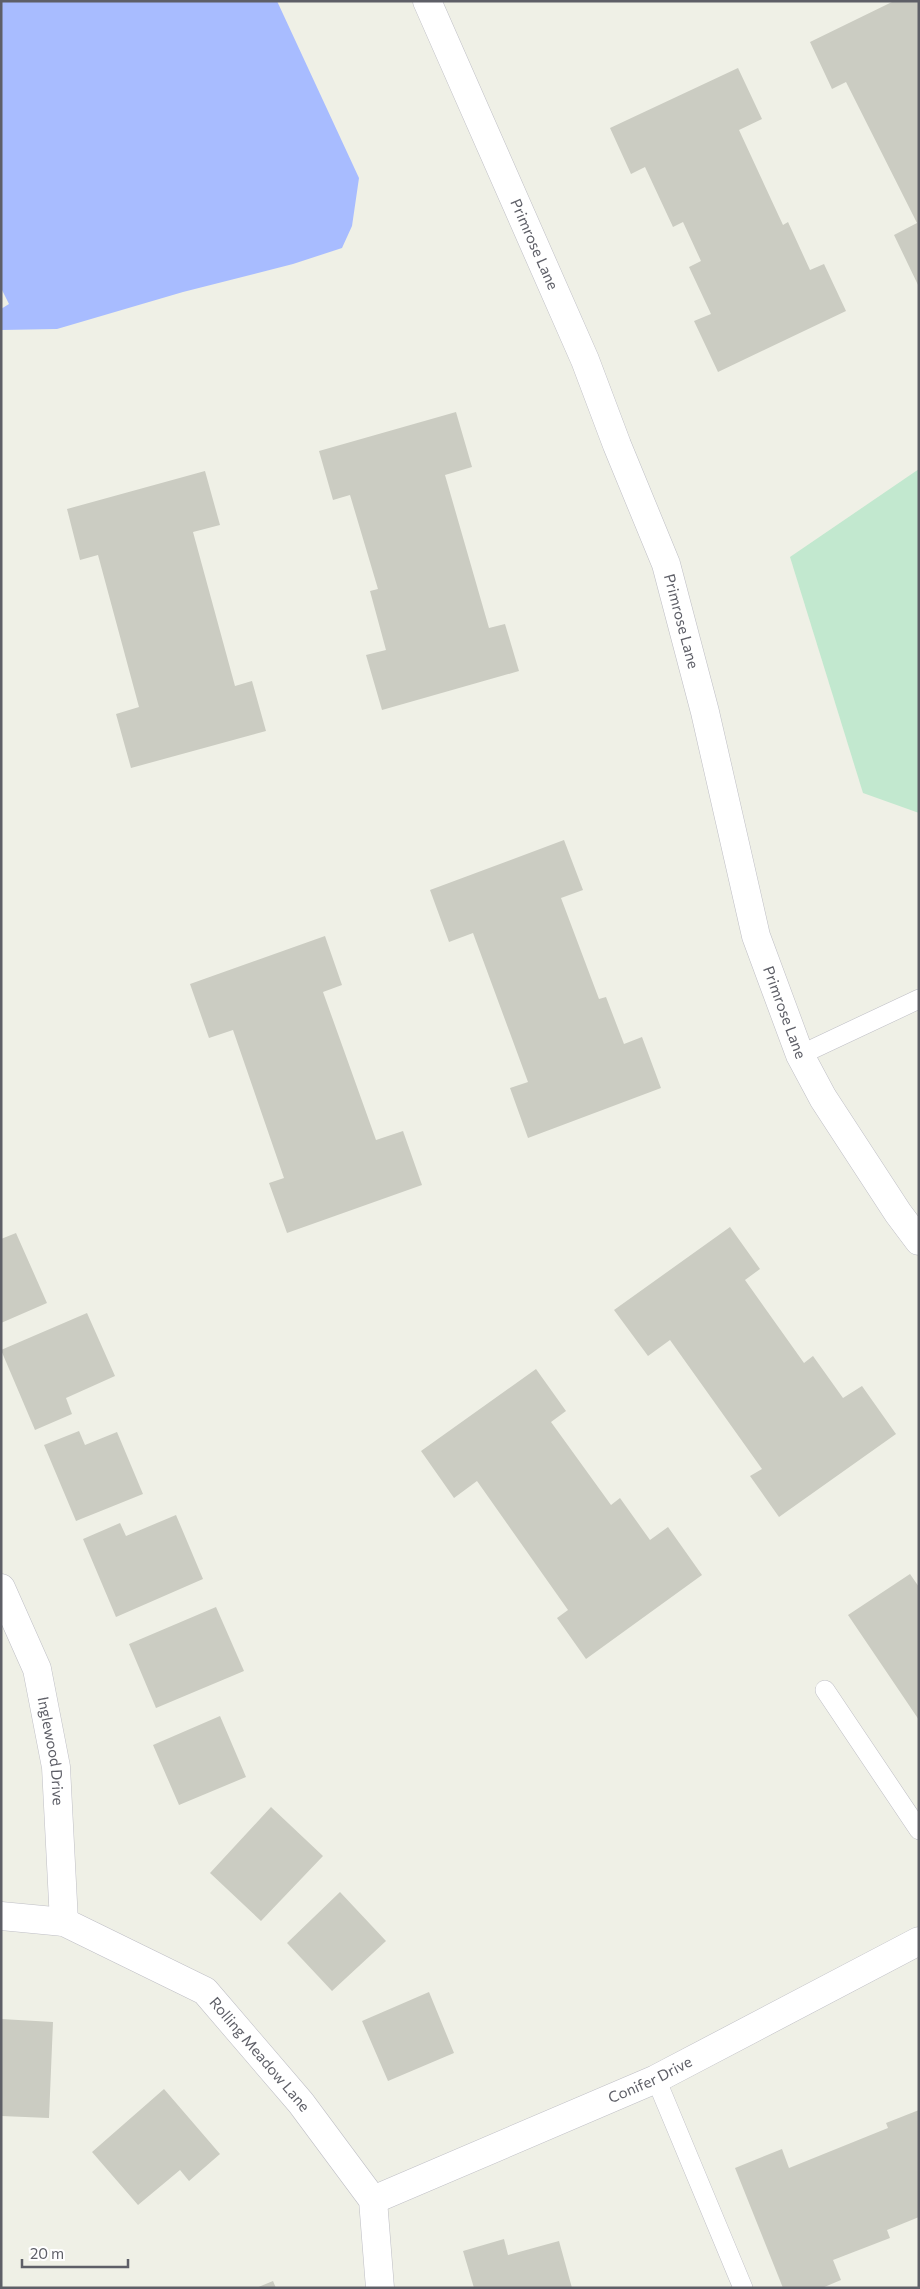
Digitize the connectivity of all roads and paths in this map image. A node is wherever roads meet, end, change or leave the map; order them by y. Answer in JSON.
{"nodes":[{"id":1,"x":428,"y":1,"type":"edge"},
{"id":2,"x":919,"y":999,"type":"edge"},
{"id":3,"x":800,"y":1055,"type":"junction"},
{"id":4,"x":919,"y":1241,"type":"edge"},
{"id":5,"x":1,"y":1588,"type":"edge"},
{"id":6,"x":825,"y":1690,"type":"dead end"},
{"id":7,"x":919,"y":1830,"type":"edge"},
{"id":8,"x":1,"y":1916,"type":"edge"},
{"id":9,"x":64,"y":1922,"type":"junction"},
{"id":10,"x":919,"y":1941,"type":"edge"},
{"id":11,"x":656,"y":2079,"type":"junction"},
{"id":12,"x":373,"y":2200,"type":"junction"},
{"id":13,"x":380,"y":2288,"type":"edge"},
{"id":14,"x":743,"y":2288,"type":"edge"}],
"edges":[{"from":1,"to":3,"type":"street","name":"Primrose Lane"},
{"from":2,"to":3,"type":"lane"},
{"from":3,"to":4,"type":"street","name":"Primrose Lane"},
{"from":5,"to":9,"type":"street","name":"Inglewood Drive"},
{"from":6,"to":7,"type":"lane"},
{"from":8,"to":9,"type":"street","name":"Rolling Meadow Lane"},
{"from":9,"to":12,"type":"street","name":"Rolling Meadow Lane"},
{"from":10,"to":11,"type":"street","name":"Conifer Drive"},
{"from":11,"to":12,"type":"street","name":"Conifer Drive"},
{"from":11,"to":14,"type":"lane"},
{"from":12,"to":13,"type":"street"}]}
